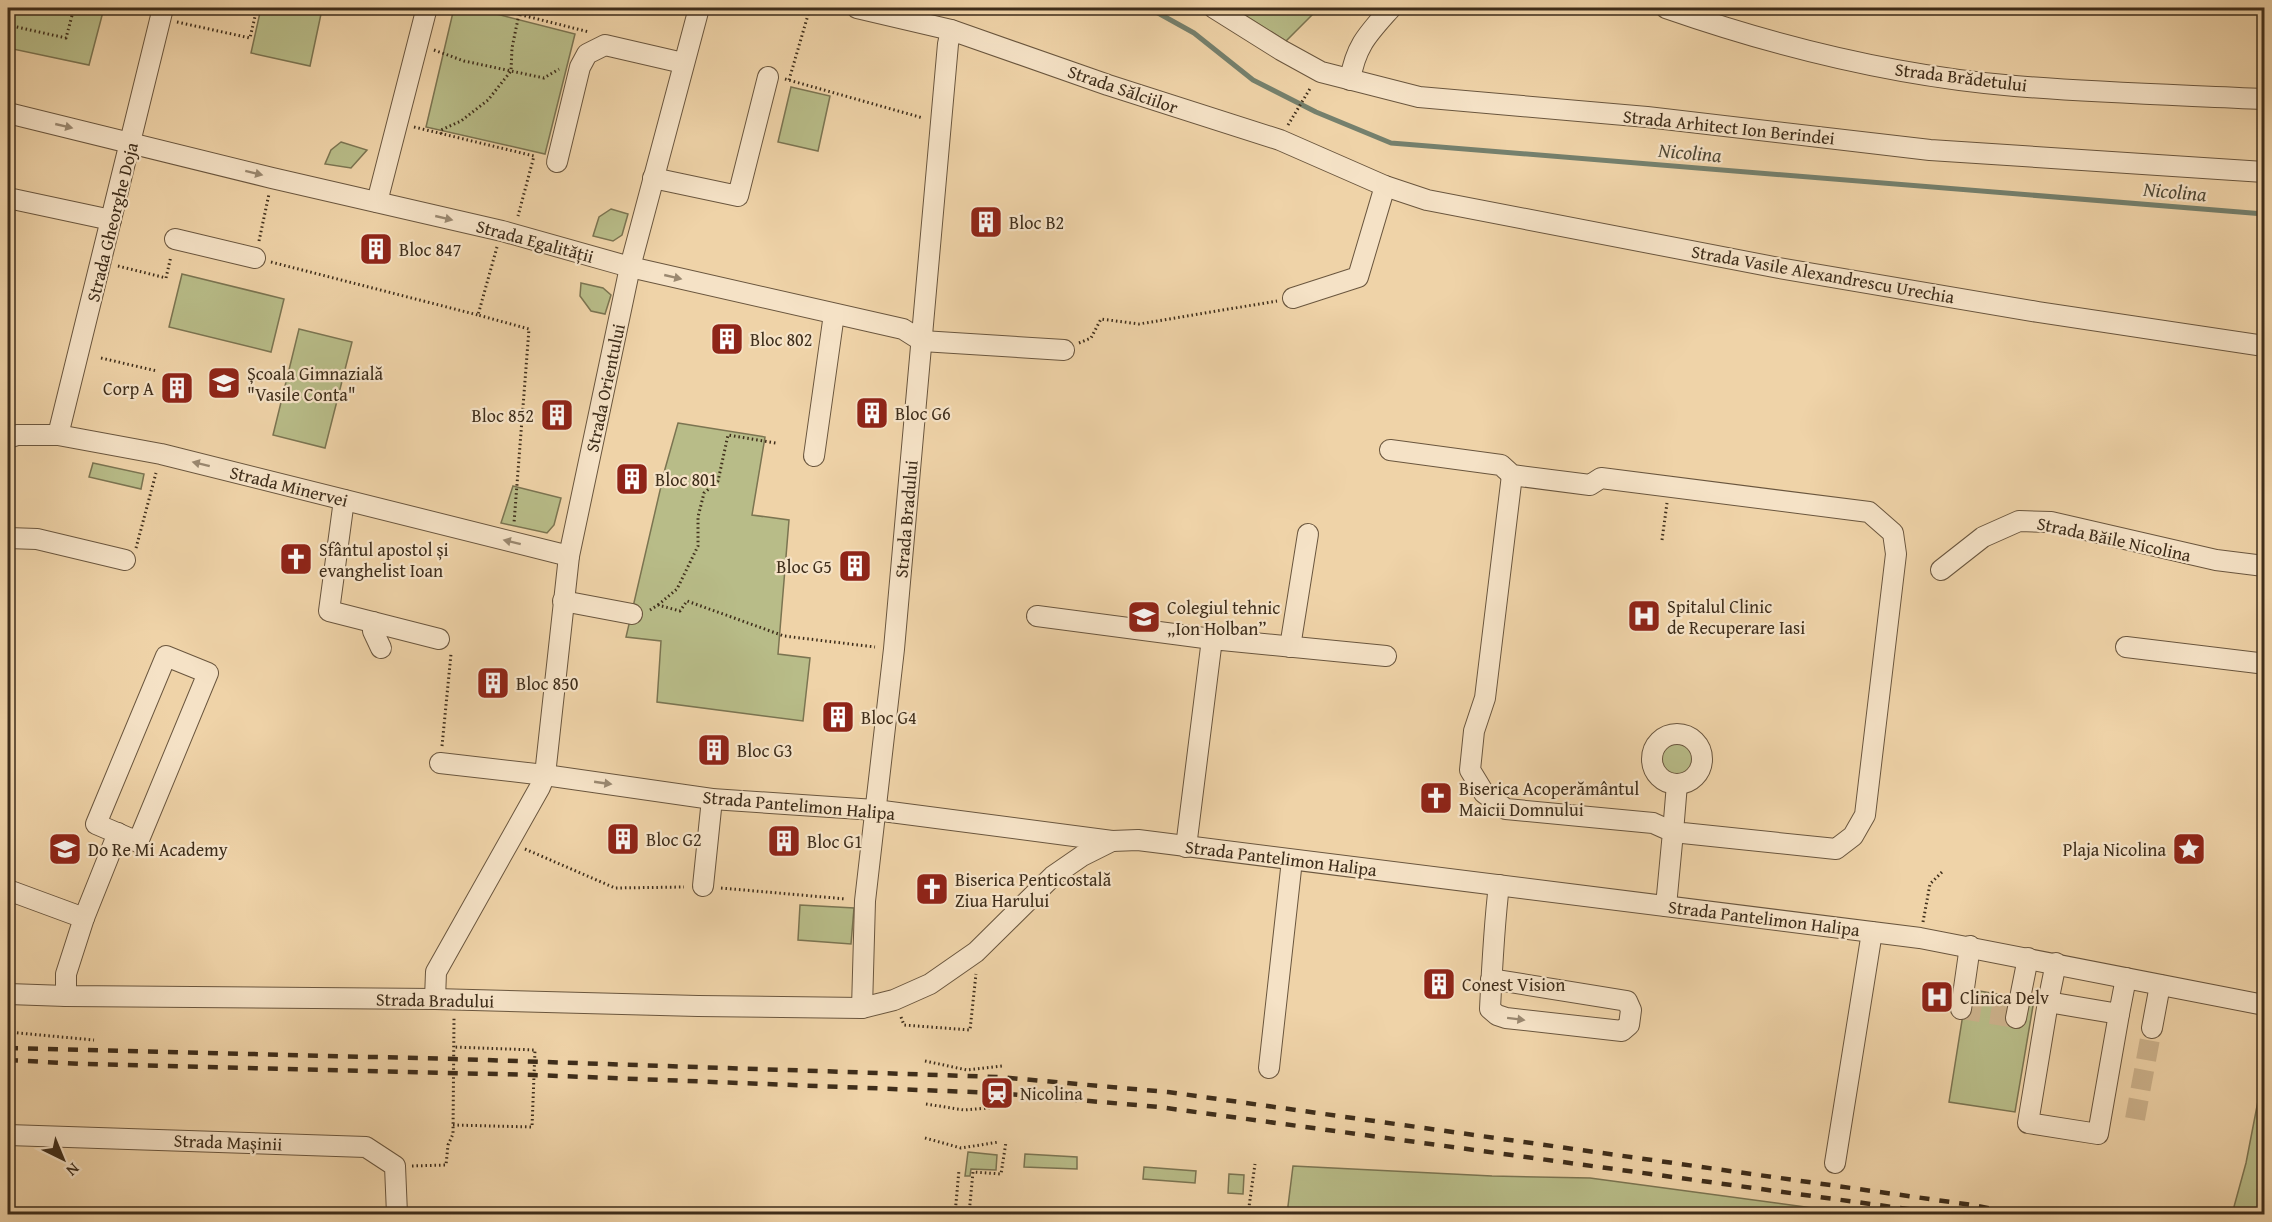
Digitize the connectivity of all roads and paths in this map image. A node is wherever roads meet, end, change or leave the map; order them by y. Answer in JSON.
{"nodes":[{"id":1,"x":74,"y":8,"type":"edge"},
{"id":2,"x":257,"y":8,"type":"edge"},
{"id":3,"x":423,"y":8,"type":"edge"},
{"id":4,"x":494,"y":8,"type":"edge"},
{"id":5,"x":699,"y":8,"type":"edge"},
{"id":6,"x":810,"y":8,"type":"edge"},
{"id":7,"x":857,"y":8,"type":"edge"},
{"id":8,"x":1214,"y":8,"type":"edge"},
{"id":9,"x":1391,"y":8,"type":"edge"},
{"id":10,"x":1666,"y":8,"type":"edge"},
{"id":11,"x":162,"y":13,"type":"edge"},
{"id":12,"x":519,"y":14,"type":"junction"},
{"id":13,"x":8,"y":25,"type":"edge"},
{"id":14,"x":951,"y":30,"type":"junction"},
{"id":15,"x":605,"y":45,"type":"junction"},
{"id":16,"x":417,"y":46,"type":"junction"},
{"id":17,"x":683,"y":63,"type":"junction"},
{"id":18,"x":580,"y":68,"type":"junction"},
{"id":19,"x":512,"y":71,"type":"junction"},
{"id":20,"x":1321,"y":72,"type":"junction"},
{"id":21,"x":768,"y":77,"type":"joint"},
{"id":22,"x":789,"y":80,"type":"junction"},
{"id":23,"x":1350,"y":80,"type":"junction"},
{"id":24,"x":2265,"y":99,"type":"edge"},
{"id":25,"x":8,"y":113,"type":"edge"},
{"id":26,"x":397,"y":123,"type":"junction"},
{"id":27,"x":942,"y":124,"type":"junction"},
{"id":28,"x":441,"y":134,"type":"junction"},
{"id":29,"x":1280,"y":140,"type":"junction"},
{"id":30,"x":132,"y":142,"type":"junction"},
{"id":31,"x":556,"y":162,"type":"dead end"},
{"id":32,"x":2265,"y":172,"type":"edge"},
{"id":33,"x":272,"y":178,"type":"junction"},
{"id":34,"x":653,"y":178,"type":"junction"},
{"id":35,"x":1385,"y":186,"type":"junction"},
{"id":36,"x":8,"y":198,"type":"edge"},
{"id":37,"x":377,"y":202,"type":"junction"},
{"id":38,"x":111,"y":220,"type":"junction"},
{"id":39,"x":507,"y":233,"type":"junction"},
{"id":40,"x":175,"y":239,"type":"joint"},
{"id":41,"x":255,"y":258,"type":"junction"},
{"id":42,"x":102,"y":262,"type":"junction"},
{"id":43,"x":630,"y":267,"type":"junction"},
{"id":44,"x":1293,"y":298,"type":"joint"},
{"id":45,"x":834,"y":314,"type":"junction"},
{"id":46,"x":478,"y":315,"type":"junction"},
{"id":47,"x":922,"y":341,"type":"junction"},
{"id":48,"x":2265,"y":346,"type":"edge"},
{"id":49,"x":1064,"y":350,"type":"joint"},
{"id":50,"x":101,"y":358,"type":"dead end"},
{"id":51,"x":158,"y":371,"type":"dead end"},
{"id":52,"x":58,"y":435,"type":"junction"},
{"id":53,"x":8,"y":438,"type":"edge"},
{"id":54,"x":776,"y":443,"type":"dead end"},
{"id":55,"x":1390,"y":450,"type":"dead end"},
{"id":56,"x":161,"y":454,"type":"junction"},
{"id":57,"x":814,"y":456,"type":"dead end"},
{"id":58,"x":1512,"y":475,"type":"junction"},
{"id":59,"x":1669,"y":487,"type":"junction"},
{"id":60,"x":344,"y":500,"type":"junction"},
{"id":61,"x":1308,"y":534,"type":"dead end"},
{"id":62,"x":8,"y":537,"type":"edge"},
{"id":63,"x":1662,"y":540,"type":"dead end"},
{"id":64,"x":513,"y":542,"type":"junction"},
{"id":65,"x":569,"y":556,"type":"junction"},
{"id":66,"x":125,"y":560,"type":"joint"},
{"id":67,"x":2265,"y":566,"type":"edge"},
{"id":68,"x":1941,"y":570,"type":"dead end"},
{"id":69,"x":563,"y":601,"type":"junction"},
{"id":70,"x":658,"y":605,"type":"junction"},
{"id":71,"x":632,"y":614,"type":"joint"},
{"id":72,"x":1037,"y":616,"type":"dead end"},
{"id":73,"x":374,"y":622,"type":"junction"},
{"id":74,"x":439,"y":639,"type":"joint"},
{"id":75,"x":1212,"y":639,"type":"junction"},
{"id":76,"x":1290,"y":646,"type":"junction"},
{"id":77,"x":2126,"y":646,"type":"dead end"},
{"id":78,"x":381,"y":648,"type":"dead end"},
{"id":79,"x":894,"y":649,"type":"junction"},
{"id":80,"x":1386,"y":656,"type":"dead end"},
{"id":81,"x":2265,"y":662,"type":"edge"},
{"id":82,"x":440,"y":763,"type":"joint"},
{"id":83,"x":545,"y":775,"type":"junction"},
{"id":84,"x":1677,"y":784,"type":"dead end"},
{"id":85,"x":712,"y":799,"type":"junction"},
{"id":86,"x":875,"y":810,"type":"junction"},
{"id":87,"x":1673,"y":832,"type":"junction"},
{"id":88,"x":118,"y":833,"type":"junction"},
{"id":89,"x":1112,"y":841,"type":"junction"},
{"id":90,"x":1186,"y":847,"type":"junction"},
{"id":91,"x":1292,"y":860,"type":"junction"},
{"id":92,"x":1942,"y":872,"type":"dead end"},
{"id":93,"x":1499,"y":885,"type":"junction"},
{"id":94,"x":703,"y":886,"type":"dead end"},
{"id":95,"x":8,"y":890,"type":"edge"},
{"id":96,"x":1666,"y":906,"type":"junction"},
{"id":97,"x":84,"y":918,"type":"junction"},
{"id":98,"x":1872,"y":932,"type":"junction"},
{"id":99,"x":1920,"y":938,"type":"junction"},
{"id":100,"x":1970,"y":946,"type":"junction"},
{"id":101,"x":2028,"y":958,"type":"junction"},
{"id":102,"x":2056,"y":963,"type":"junction"},
{"id":103,"x":977,"y":969,"type":"dead end"},
{"id":104,"x":2126,"y":978,"type":"junction"},
{"id":105,"x":1491,"y":979,"type":"junction"},
{"id":106,"x":2160,"y":985,"type":"junction"},
{"id":107,"x":8,"y":994,"type":"edge"},
{"id":108,"x":66,"y":996,"type":"junction"},
{"id":109,"x":435,"y":999,"type":"junction"},
{"id":110,"x":2048,"y":1002,"type":"junction"},
{"id":111,"x":2265,"y":1005,"type":"edge"},
{"id":112,"x":862,"y":1008,"type":"junction"},
{"id":113,"x":1961,"y":1009,"type":"dead end"},
{"id":114,"x":899,"y":1012,"type":"dead end"},
{"id":115,"x":454,"y":1013,"type":"dead end"},
{"id":116,"x":2119,"y":1014,"type":"junction"},
{"id":117,"x":2016,"y":1018,"type":"dead end"},
{"id":118,"x":2152,"y":1028,"type":"tunnel mouth"},
{"id":119,"x":8,"y":1032,"type":"edge"},
{"id":120,"x":94,"y":1040,"type":"dead end"},
{"id":121,"x":453,"y":1047,"type":"junction"},
{"id":122,"x":925,"y":1061,"type":"dead end"},
{"id":123,"x":1002,"y":1066,"type":"dead end"},
{"id":124,"x":1269,"y":1068,"type":"dead end"},
{"id":125,"x":926,"y":1104,"type":"dead end"},
{"id":126,"x":1000,"y":1107,"type":"dead end"},
{"id":127,"x":453,"y":1125,"type":"junction"},
{"id":128,"x":8,"y":1135,"type":"edge"},
{"id":129,"x":925,"y":1138,"type":"dead end"},
{"id":130,"x":999,"y":1142,"type":"dead end"},
{"id":131,"x":1006,"y":1142,"type":"dead end"},
{"id":132,"x":1835,"y":1163,"type":"dead end"},
{"id":133,"x":1255,"y":1164,"type":"dead end"},
{"id":134,"x":395,"y":1166,"type":"junction"},
{"id":135,"x":959,"y":1170,"type":"dead end"},
{"id":136,"x":397,"y":1215,"type":"edge"},
{"id":137,"x":955,"y":1215,"type":"edge"},
{"id":138,"x":969,"y":1215,"type":"edge"},
{"id":139,"x":1248,"y":1215,"type":"edge"}],
"edges":[{"from":1,"to":13,"type":"path"},
{"from":2,"to":11,"type":"path"},
{"from":3,"to":16,"type":"street"},
{"from":4,"to":12,"type":"path"},
{"from":5,"to":17,"type":"street","name":"Strada Orientului"},
{"from":6,"to":22,"type":"path"},
{"from":7,"to":14,"type":"street","name":"Strada Sălciilor"},
{"from":8,"to":20,"type":"street","name":"Strada Arhitect Ion Berindei"},
{"from":9,"to":23,"type":"street"},
{"from":10,"to":24,"type":"street","name":"Strada Brădetului"},
{"from":11,"to":30,"type":"street","name":"Strada Gheorghe Doja"},
{"from":12,"to":15,"type":"path"},
{"from":12,"to":19,"type":"path"},
{"from":14,"to":27,"type":"street","name":"Strada Bradului"},
{"from":14,"to":29,"type":"street","name":"Strada Sălciilor"},
{"from":15,"to":17,"type":"street"},
{"from":15,"to":18,"type":"street"},
{"from":16,"to":19,"type":"path"},
{"from":16,"to":26,"type":"street"},
{"from":17,"to":34,"type":"street","name":"Strada Orientului"},
{"from":18,"to":19,"type":"path"},
{"from":18,"to":31,"type":"street"},
{"from":19,"to":28,"type":"path"},
{"from":20,"to":23,"type":"street","name":"Strada Arhitect Ion Berindei"},
{"from":20,"to":29,"type":"path"},
{"from":21,"to":22,"type":"path"},
{"from":21,"to":34,"type":"street"},
{"from":22,"to":27,"type":"path"},
{"from":23,"to":32,"type":"street","name":"Strada Arhitect Ion Berindei"},
{"from":25,"to":30,"type":"street","name":"Strada Egalității","one_way":true},
{"from":26,"to":28,"type":"path"},
{"from":26,"to":37,"type":"street"},
{"from":27,"to":47,"type":"street","name":"Strada Bradului"},
{"from":28,"to":39,"type":"path"},
{"from":29,"to":35,"type":"street","name":"Strada Sălciilor"},
{"from":30,"to":33,"type":"street","name":"Strada Egalității","one_way":true},
{"from":30,"to":38,"type":"street","name":"Strada Gheorghe Doja"},
{"from":33,"to":37,"type":"street","name":"Strada Egalității"},
{"from":33,"to":41,"type":"path"},
{"from":34,"to":43,"type":"street","name":"Strada Orientului"},
{"from":35,"to":44,"type":"street"},
{"from":35,"to":48,"type":"street","name":"Strada Vasile Alexandrescu Urechia"},
{"from":36,"to":38,"type":"street"},
{"from":37,"to":39,"type":"street","name":"Strada Egalității","one_way":true},
{"from":38,"to":42,"type":"street","name":"Strada Gheorghe Doja"},
{"from":39,"to":43,"type":"street","name":"Strada Egalității"},
{"from":39,"to":46,"type":"path"},
{"from":40,"to":41,"type":"street"},
{"from":40,"to":42,"type":"path"},
{"from":41,"to":46,"type":"path"},
{"from":42,"to":52,"type":"street","name":"Strada Gheorghe Doja"},
{"from":43,"to":45,"type":"street","name":"Strada Egalității","one_way":true},
{"from":43,"to":65,"type":"street","name":"Strada Orientului"},
{"from":44,"to":49,"type":"path"},
{"from":45,"to":47,"type":"street","name":"Strada Egalității"},
{"from":45,"to":57,"type":"street"},
{"from":46,"to":64,"type":"path"},
{"from":47,"to":49,"type":"street","name":"Strada Egalității"},
{"from":47,"to":79,"type":"street","name":"Strada Bradului"},
{"from":50,"to":51,"type":"path"},
{"from":52,"to":53,"type":"street","name":"Strada Minervei"},
{"from":52,"to":56,"type":"street","name":"Strada Minervei"},
{"from":54,"to":70,"type":"path"},
{"from":55,"to":58,"type":"street"},
{"from":60,"to":56,"type":"street","name":"Strada Minervei","one_way":true},
{"from":56,"to":66,"type":"path"},
{"from":58,"to":59,"type":"street"},
{"from":58,"to":87,"type":"street"},
{"from":59,"to":63,"type":"path"},
{"from":59,"to":87,"type":"street"},
{"from":64,"to":60,"type":"street","name":"Strada Minervei","one_way":true},
{"from":60,"to":73,"type":"street"},
{"from":61,"to":76,"type":"street"},
{"from":62,"to":66,"type":"street"},
{"from":64,"to":65,"type":"street","name":"Strada Minervei"},
{"from":65,"to":69,"type":"street","name":"Strada Orientului"},
{"from":67,"to":68,"type":"street","name":"Strada Băile Nicolina"},
{"from":69,"to":71,"type":"street"},
{"from":69,"to":83,"type":"street","name":"Strada Orientului"},
{"from":70,"to":71,"type":"path"},
{"from":70,"to":79,"type":"path"},
{"from":72,"to":75,"type":"street"},
{"from":73,"to":74,"type":"street"},
{"from":73,"to":78,"type":"street"},
{"from":74,"to":82,"type":"path"},
{"from":75,"to":76,"type":"street"},
{"from":75,"to":90,"type":"street"},
{"from":76,"to":80,"type":"street"},
{"from":77,"to":81,"type":"street"},
{"from":79,"to":86,"type":"street","name":"Strada Bradului"},
{"from":82,"to":83,"type":"street","name":"Strada Pantelimon Halipa"},
{"from":83,"to":85,"type":"street","name":"Strada Pantelimon Halipa","one_way":true},
{"from":83,"to":109,"type":"street"},
{"from":84,"to":87,"type":"street"},
{"from":85,"to":86,"type":"street","name":"Strada Pantelimon Halipa"},
{"from":85,"to":94,"type":"street"},
{"from":86,"to":89,"type":"street","name":"Strada Pantelimon Halipa"},
{"from":86,"to":112,"type":"street","name":"Strada Bradului"},
{"from":87,"to":96,"type":"street"},
{"from":88,"to":88,"type":"street"},
{"from":88,"to":97,"type":"street"},
{"from":89,"to":90,"type":"street","name":"Strada Pantelimon Halipa"},
{"from":89,"to":112,"type":"street","name":"Strada Bradului"},
{"from":90,"to":91,"type":"street","name":"Strada Pantelimon Halipa"},
{"from":91,"to":93,"type":"street","name":"Strada Pantelimon Halipa"},
{"from":91,"to":124,"type":"street"},
{"from":92,"to":99,"type":"path"},
{"from":93,"to":96,"type":"street","name":"Strada Pantelimon Halipa"},
{"from":93,"to":105,"type":"street"},
{"from":95,"to":97,"type":"street"},
{"from":96,"to":98,"type":"street","name":"Strada Pantelimon Halipa"},
{"from":97,"to":108,"type":"street"},
{"from":98,"to":99,"type":"street","name":"Strada Pantelimon Halipa"},
{"from":98,"to":132,"type":"street"},
{"from":99,"to":100,"type":"street","name":"Strada Pantelimon Halipa"},
{"from":100,"to":101,"type":"street","name":"Strada Pantelimon Halipa"},
{"from":100,"to":113,"type":"street"},
{"from":101,"to":102,"type":"street","name":"Strada Pantelimon Halipa"},
{"from":101,"to":117,"type":"street"},
{"from":102,"to":104,"type":"street","name":"Strada Pantelimon Halipa"},
{"from":102,"to":110,"type":"street"},
{"from":103,"to":114,"type":"path"},
{"from":104,"to":106,"type":"street","name":"Strada Pantelimon Halipa"},
{"from":104,"to":116,"type":"street"},
{"from":105,"to":105,"type":"street","one_way":true},
{"from":106,"to":111,"type":"street","name":"Strada Pantelimon Halipa"},
{"from":106,"to":118,"type":"street"},
{"from":107,"to":108,"type":"street","name":"Strada Bradului"},
{"from":108,"to":109,"type":"street","name":"Strada Bradului"},
{"from":109,"to":112,"type":"street","name":"Strada Bradului"},
{"from":110,"to":116,"type":"street"},
{"from":110,"to":116,"type":"street"},
{"from":115,"to":121,"type":"path"},
{"from":119,"to":120,"type":"path"},
{"from":121,"to":127,"type":"path"},
{"from":121,"to":127,"type":"path"},
{"from":122,"to":123,"type":"path"},
{"from":125,"to":126,"type":"path"},
{"from":127,"to":134,"type":"path"},
{"from":128,"to":134,"type":"street","name":"Strada Mașinii"},
{"from":129,"to":130,"type":"path"},
{"from":131,"to":138,"type":"path"},
{"from":133,"to":139,"type":"path"},
{"from":134,"to":136,"type":"street"},
{"from":135,"to":137,"type":"path"}]}
